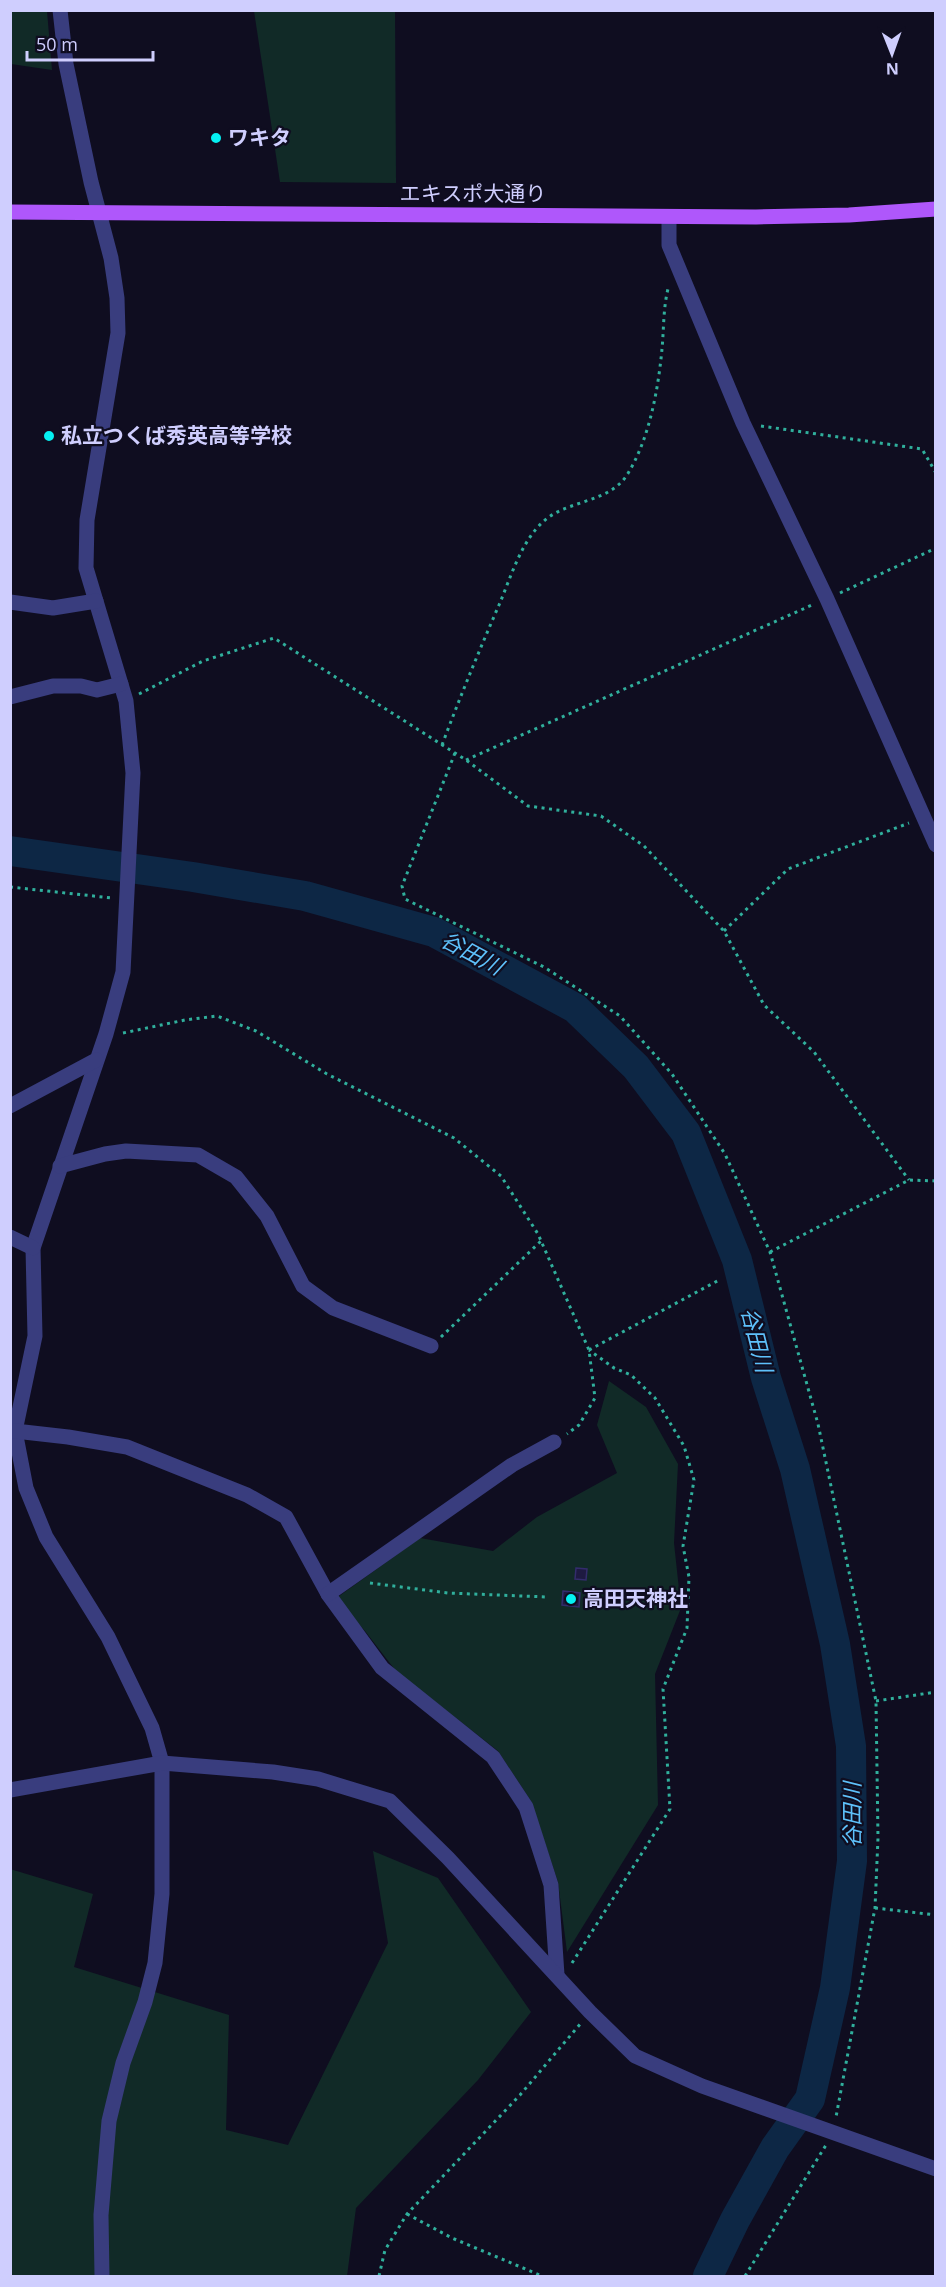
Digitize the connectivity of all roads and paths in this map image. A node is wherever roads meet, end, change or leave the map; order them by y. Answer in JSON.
{"nodes":[{"id":1,"x":60,"y":10,"type":"edge"},
{"id":2,"x":936,"y":209,"type":"edge"},
{"id":3,"x":10,"y":212,"type":"edge"},
{"id":4,"x":101,"y":213,"type":"junction"},
{"id":5,"x":669,"y":217,"type":"junction"},
{"id":6,"x":676,"y":264,"type":"junction"},
{"id":7,"x":743,"y":423,"type":"junction"},
{"id":8,"x":936,"y":473,"type":"edge"},
{"id":9,"x":936,"y":548,"type":"edge"},
{"id":10,"x":827,"y":599,"type":"junction"},
{"id":11,"x":10,"y":602,"type":"edge"},
{"id":12,"x":96,"y":602,"type":"junction"},
{"id":13,"x":122,"y":684,"type":"junction"},
{"id":14,"x":10,"y":697,"type":"edge"},
{"id":15,"x":126,"y":701,"type":"junction"},
{"id":16,"x":442,"y":745,"type":"junction"},
{"id":17,"x":454,"y":753,"type":"junction"},
{"id":18,"x":466,"y":760,"type":"junction"},
{"id":19,"x":924,"y":818,"type":"junction"},
{"id":20,"x":936,"y":844,"type":"edge"},
{"id":21,"x":10,"y":887,"type":"edge"},
{"id":22,"x":126,"y":899,"type":"junction"},
{"id":23,"x":724,"y":931,"type":"junction"},
{"id":24,"x":106,"y":1034,"type":"junction"},
{"id":25,"x":96,"y":1060,"type":"junction"},
{"id":26,"x":10,"y":1106,"type":"edge"},
{"id":27,"x":60,"y":1166,"type":"junction"},
{"id":28,"x":909,"y":1180,"type":"junction"},
{"id":29,"x":936,"y":1181,"type":"edge"},
{"id":30,"x":10,"y":1237,"type":"edge"},
{"id":31,"x":541,"y":1241,"type":"junction"},
{"id":32,"x":33,"y":1248,"type":"junction"},
{"id":33,"x":770,"y":1252,"type":"junction"},
{"id":34,"x":721,"y":1280,"type":"dead end"},
{"id":35,"x":431,"y":1346,"type":"joint"},
{"id":36,"x":589,"y":1350,"type":"junction"},
{"id":37,"x":13,"y":1434,"type":"edge"},
{"id":38,"x":554,"y":1442,"type":"joint"},
{"id":39,"x":348,"y":1580,"type":"junction"},
{"id":40,"x":328,"y":1594,"type":"junction"},
{"id":41,"x":547,"y":1597,"type":"dead end"},
{"id":42,"x":936,"y":1692,"type":"edge"},
{"id":43,"x":876,"y":1701,"type":"junction"},
{"id":44,"x":162,"y":1763,"type":"junction"},
{"id":45,"x":10,"y":1790,"type":"edge"},
{"id":46,"x":875,"y":1908,"type":"junction"},
{"id":47,"x":936,"y":1915,"type":"edge"},
{"id":48,"x":559,"y":1977,"type":"junction"},
{"id":49,"x":590,"y":2012,"type":"junction"},
{"id":50,"x":831,"y":2132,"type":"junction"},
{"id":51,"x":936,"y":2169,"type":"edge"},
{"id":52,"x":408,"y":2214,"type":"junction"},
{"id":53,"x":102,"y":2277,"type":"edge"},
{"id":54,"x":379,"y":2277,"type":"edge"},
{"id":55,"x":542,"y":2277,"type":"edge"},
{"id":56,"x":745,"y":2277,"type":"edge"}],
"edges":[{"from":1,"to":4,"type":"street"},
{"from":2,"to":5,"type":"main road","name":"エキスポ大通り"},
{"from":3,"to":4,"type":"main road","name":"エキスポ大通り"},
{"from":4,"to":5,"type":"main road","name":"エキスポ大通り"},
{"from":4,"to":12,"type":"street"},
{"from":5,"to":6,"type":"street"},
{"from":6,"to":7,"type":"street"},
{"from":6,"to":16,"type":"path"},
{"from":7,"to":8,"type":"path"},
{"from":7,"to":10,"type":"street"},
{"from":9,"to":10,"type":"path"},
{"from":10,"to":18,"type":"path"},
{"from":10,"to":19,"type":"street"},
{"from":11,"to":12,"type":"street"},
{"from":12,"to":13,"type":"street"},
{"from":13,"to":14,"type":"street"},
{"from":13,"to":15,"type":"street"},
{"from":15,"to":16,"type":"path"},
{"from":15,"to":22,"type":"street"},
{"from":16,"to":17,"type":"path"},
{"from":17,"to":18,"type":"path"},
{"from":17,"to":33,"type":"path"},
{"from":18,"to":23,"type":"path"},
{"from":19,"to":20,"type":"street"},
{"from":19,"to":23,"type":"path"},
{"from":21,"to":22,"type":"path"},
{"from":22,"to":24,"type":"street"},
{"from":23,"to":28,"type":"path"},
{"from":24,"to":25,"type":"street"},
{"from":24,"to":31,"type":"path"},
{"from":25,"to":26,"type":"street"},
{"from":25,"to":27,"type":"street"},
{"from":27,"to":32,"type":"street"},
{"from":27,"to":35,"type":"street"},
{"from":28,"to":29,"type":"path"},
{"from":28,"to":33,"type":"path"},
{"from":30,"to":32,"type":"street"},
{"from":31,"to":35,"type":"path"},
{"from":31,"to":36,"type":"path"},
{"from":32,"to":37,"type":"street"},
{"from":33,"to":43,"type":"path"},
{"from":34,"to":36,"type":"path"},
{"from":36,"to":38,"type":"path"},
{"from":36,"to":48,"type":"path"},
{"from":37,"to":40,"type":"street"},
{"from":37,"to":44,"type":"street"},
{"from":38,"to":39,"type":"street"},
{"from":39,"to":40,"type":"street"},
{"from":39,"to":41,"type":"path"},
{"from":40,"to":48,"type":"street"},
{"from":42,"to":43,"type":"path"},
{"from":43,"to":46,"type":"path"},
{"from":44,"to":45,"type":"street"},
{"from":44,"to":48,"type":"street"},
{"from":44,"to":53,"type":"street"},
{"from":46,"to":47,"type":"path"},
{"from":46,"to":50,"type":"path"},
{"from":48,"to":49,"type":"street"},
{"from":49,"to":50,"type":"street"},
{"from":49,"to":52,"type":"path"},
{"from":50,"to":51,"type":"street"},
{"from":50,"to":56,"type":"path"},
{"from":52,"to":54,"type":"path"},
{"from":52,"to":55,"type":"path"}]}
